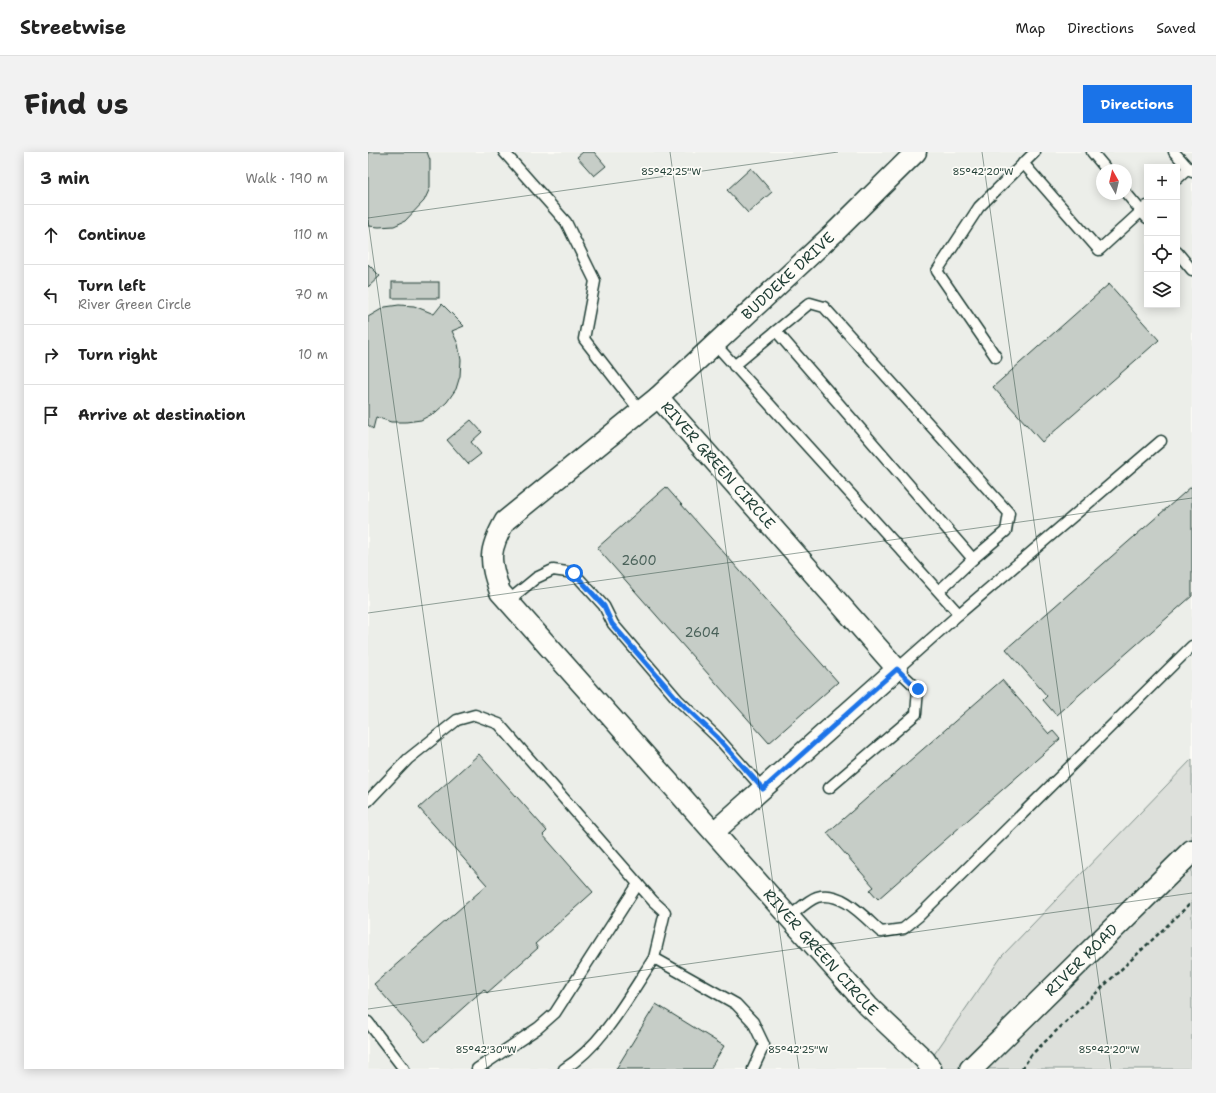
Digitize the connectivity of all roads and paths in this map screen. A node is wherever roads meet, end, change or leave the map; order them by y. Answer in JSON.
{"nodes":[{"id":1,"x":504,"y":152,"type":"edge"},
{"id":2,"x":916,"y":152,"type":"edge"},
{"id":3,"x":1035,"y":152,"type":"edge"},
{"id":4,"x":1092,"y":152,"type":"edge"},
{"id":5,"x":1174,"y":152,"type":"edge"},
{"id":6,"x":1023,"y":163,"type":"junction"},
{"id":7,"x":1102,"y":164,"type":"edge"},
{"id":8,"x":1190,"y":170,"type":"edge"},
{"id":9,"x":1180,"y":177,"type":"edge"},
{"id":10,"x":1132,"y":199,"type":"edge"},
{"id":11,"x":1144,"y":211,"type":"edge"},
{"id":12,"x":1144,"y":213,"type":"edge"},
{"id":13,"x":1180,"y":256,"type":"edge"},
{"id":14,"x":1192,"y":270,"type":"edge"},
{"id":15,"x":776,"y":331,"type":"junction"},
{"id":16,"x":715,"y":344,"type":"junction"},
{"id":17,"x":996,"y":357,"type":"dead end"},
{"id":18,"x":734,"y":366,"type":"junction"},
{"id":19,"x":658,"y":397,"type":"junction"},
{"id":20,"x":640,"y":411,"type":"junction"},
{"id":21,"x":1161,"y":441,"type":"dead end"},
{"id":22,"x":973,"y":559,"type":"junction"},
{"id":23,"x":938,"y":591,"type":"junction"},
{"id":24,"x":508,"y":601,"type":"junction"},
{"id":25,"x":959,"y":614,"type":"junction"},
{"id":26,"x":1192,"y":646,"type":"edge"},
{"id":27,"x":897,"y":669,"type":"junction"},
{"id":28,"x":829,"y":788,"type":"dead end"},
{"id":29,"x":763,"y":789,"type":"junction"},
{"id":30,"x":368,"y":802,"type":"edge"},
{"id":31,"x":714,"y":832,"type":"junction"},
{"id":32,"x":1192,"y":851,"type":"edge"},
{"id":33,"x":638,"y":884,"type":"junction"},
{"id":34,"x":1192,"y":902,"type":"edge"},
{"id":35,"x":789,"y":916,"type":"junction"},
{"id":36,"x":654,"y":958,"type":"junction"},
{"id":37,"x":368,"y":1022,"type":"edge"},
{"id":38,"x":404,"y":1069,"type":"edge"},
{"id":39,"x":477,"y":1069,"type":"edge"},
{"id":40,"x":564,"y":1069,"type":"edge"},
{"id":41,"x":753,"y":1069,"type":"edge"},
{"id":42,"x":931,"y":1069,"type":"edge"},
{"id":43,"x":971,"y":1069,"type":"edge"},
{"id":44,"x":1022,"y":1069,"type":"edge"}],
"edges":[{"from":1,"to":20,"type":"lane"},
{"from":2,"to":16,"type":"street","name":"BUDDEKE DRIVE"},
{"from":3,"to":6,"type":"lane"},
{"from":4,"to":7,"type":"lane"},
{"from":5,"to":8,"type":"lane"},
{"from":6,"to":12,"type":"lane"},
{"from":6,"to":17,"type":"lane"},
{"from":8,"to":9,"type":"lane"},
{"from":10,"to":11,"type":"lane"},
{"from":13,"to":14,"type":"lane"},
{"from":15,"to":18,"type":"lane"},
{"from":15,"to":22,"type":"lane"},
{"from":15,"to":22,"type":"lane"},
{"from":16,"to":18,"type":"lane"},
{"from":16,"to":19,"type":"street","name":"BUDDEKE DRIVE"},
{"from":18,"to":23,"type":"lane"},
{"from":19,"to":20,"type":"street","name":"RIVER GREEN CIRCLE"},
{"from":19,"to":27,"type":"street","name":"RIVER GREEN CIRCLE"},
{"from":20,"to":24,"type":"street","name":"RIVER GREEN CIRCLE"},
{"from":21,"to":25,"type":"lane"},
{"from":22,"to":23,"type":"lane"},
{"from":23,"to":25,"type":"lane"},
{"from":24,"to":29,"type":"lane"},
{"from":24,"to":31,"type":"street","name":"RIVER GREEN CIRCLE"},
{"from":25,"to":27,"type":"lane"},
{"from":26,"to":35,"type":"lane"},
{"from":27,"to":28,"type":"lane"},
{"from":27,"to":29,"type":"street"},
{"from":29,"to":31,"type":"street"},
{"from":30,"to":33,"type":"lane"},
{"from":31,"to":35,"type":"street","name":"RIVER GREEN CIRCLE"},
{"from":32,"to":43,"type":"street","name":"RIVER ROAD"},
{"from":33,"to":36,"type":"lane"},
{"from":33,"to":39,"type":"lane"},
{"from":34,"to":44,"type":"path"},
{"from":35,"to":42,"type":"street","name":"RIVER GREEN CIRCLE"},
{"from":36,"to":40,"type":"lane"},
{"from":36,"to":41,"type":"lane"},
{"from":37,"to":38,"type":"lane"}]}
